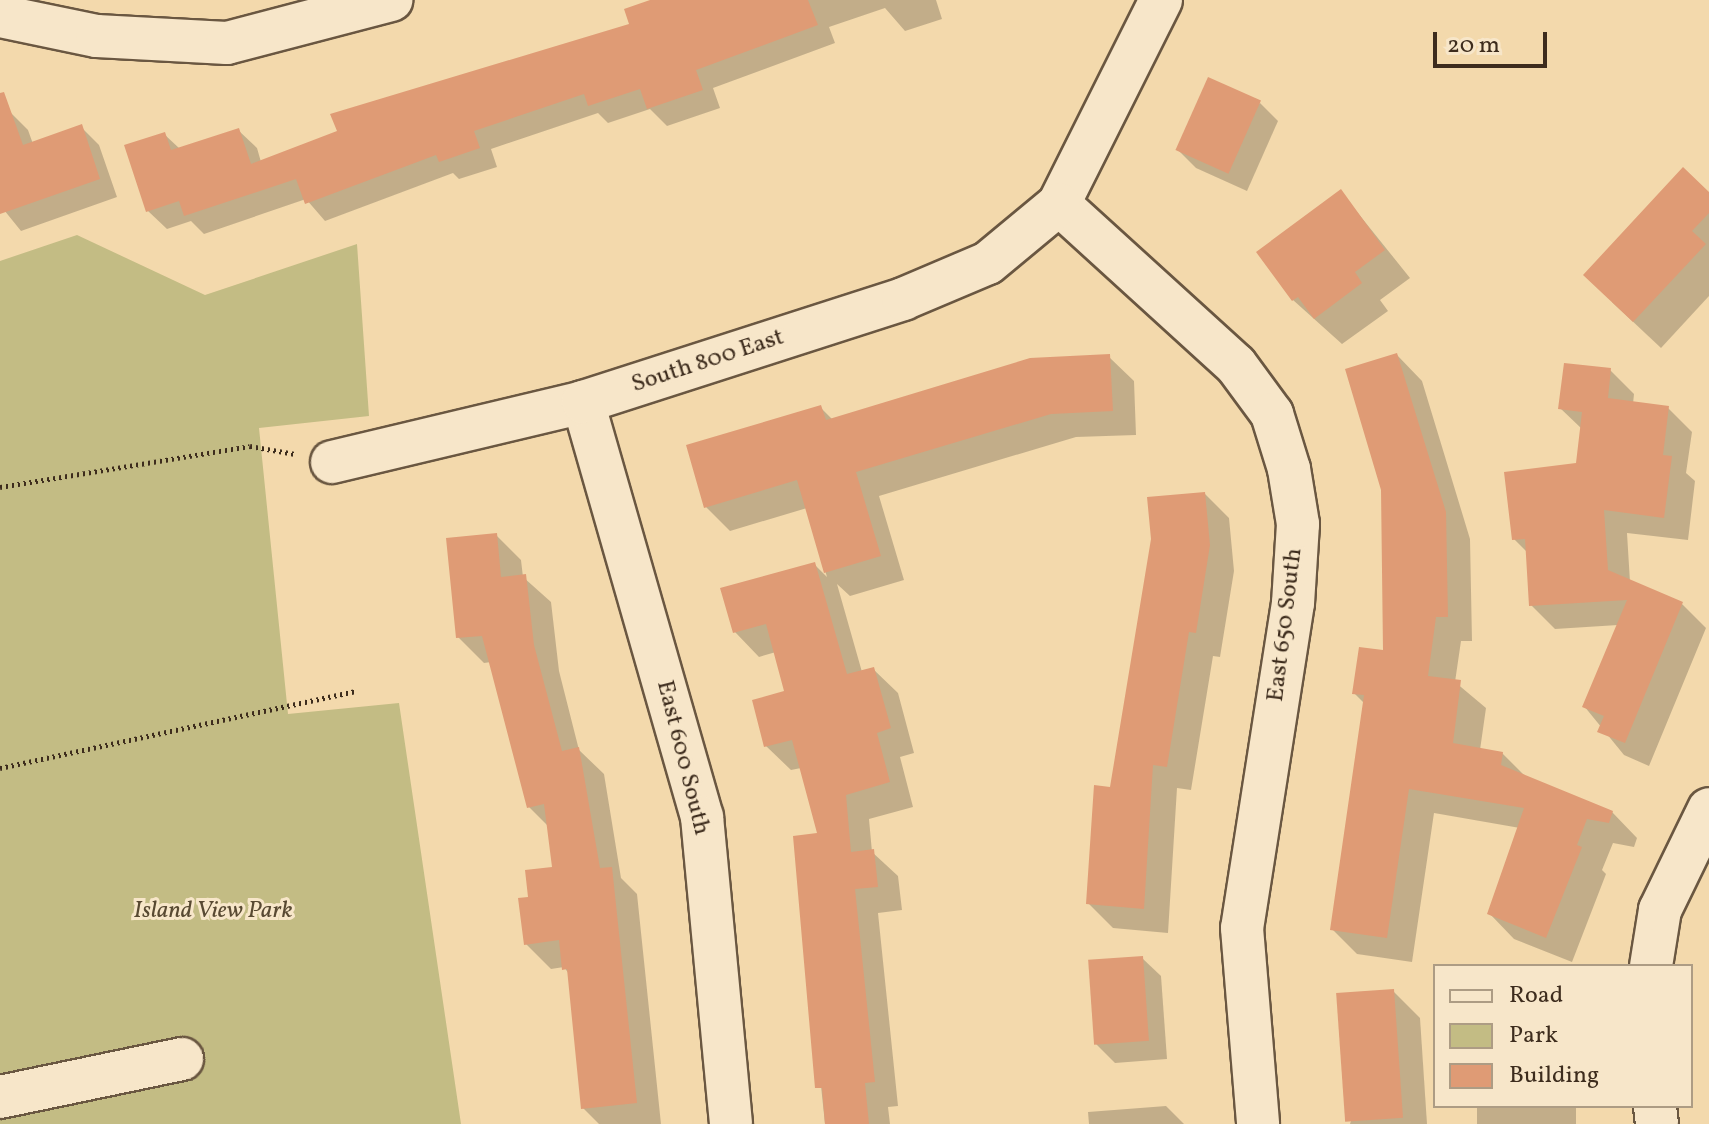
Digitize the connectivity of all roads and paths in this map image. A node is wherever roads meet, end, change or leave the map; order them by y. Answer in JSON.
{"nodes":[{"id":1,"x":391,"y":0,"type":"edge"},
{"id":2,"x":1161,"y":0,"type":"edge"},
{"id":3,"x":0,"y":16,"type":"edge"},
{"id":4,"x":1059,"y":204,"type":"junction"},
{"id":5,"x":583,"y":402,"type":"junction"},
{"id":6,"x":332,"y":462,"type":"joint"},
{"id":7,"x":0,"y":487,"type":"edge"},
{"id":8,"x":355,"y":691,"type":"dead end"},
{"id":9,"x":0,"y":768,"type":"edge"},
{"id":10,"x":1709,"y":809,"type":"edge"},
{"id":11,"x":1651,"y":964,"type":"edge"},
{"id":12,"x":182,"y":1059,"type":"dead end"},
{"id":13,"x":0,"y":1097,"type":"edge"},
{"id":14,"x":731,"y":1124,"type":"edge"},
{"id":15,"x":1258,"y":1124,"type":"edge"}],
"edges":[{"from":1,"to":3,"type":"street"},
{"from":2,"to":4,"type":"street"},
{"from":4,"to":5,"type":"street","name":"South 800 East"},
{"from":4,"to":15,"type":"street","name":"East 650 South"},
{"from":5,"to":6,"type":"street","name":"South 800 East"},
{"from":5,"to":14,"type":"street","name":"East 600 South"},
{"from":6,"to":7,"type":"path"},
{"from":8,"to":9,"type":"path"},
{"from":10,"to":11,"type":"street"},
{"from":12,"to":13,"type":"street"}]}
